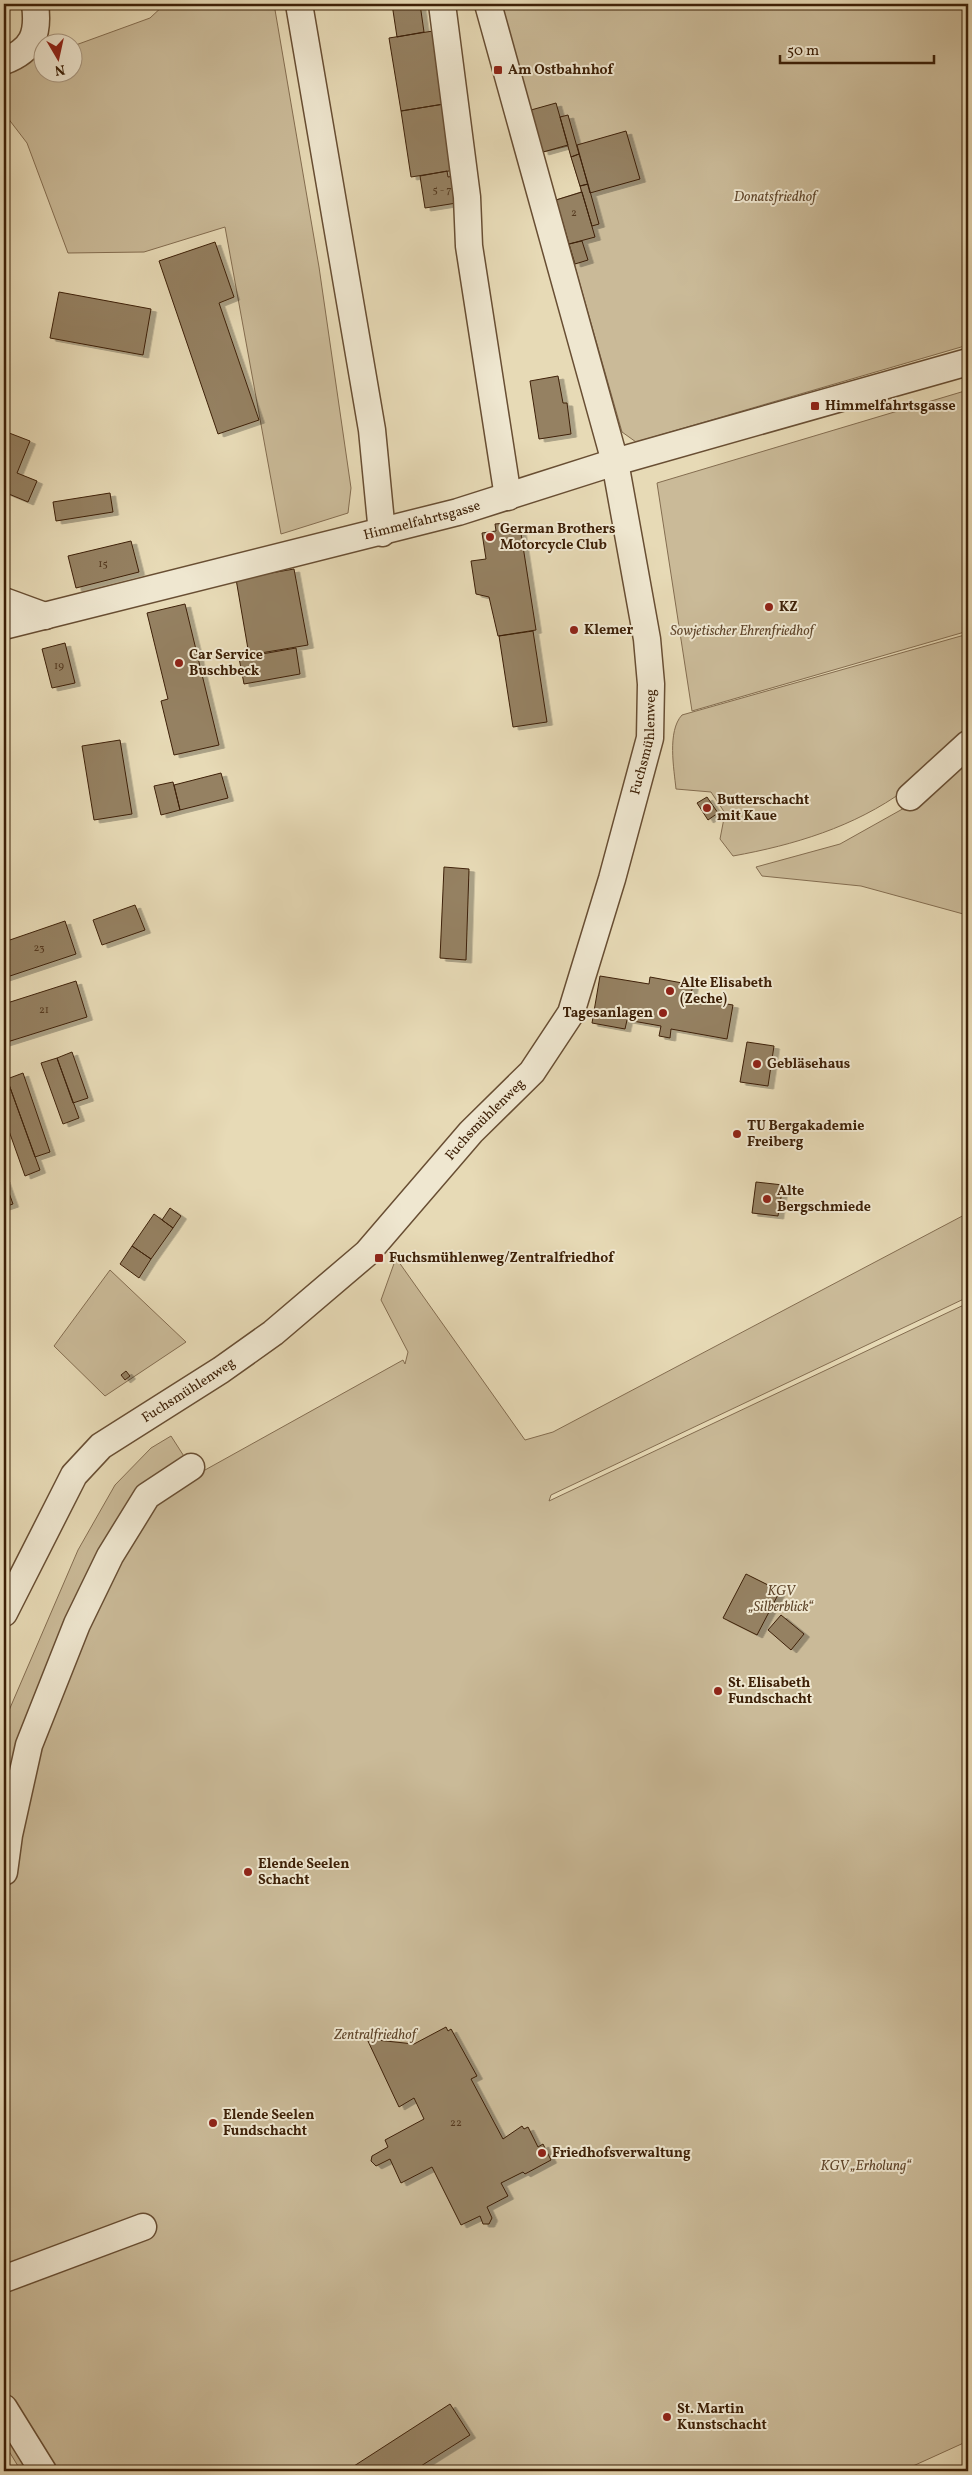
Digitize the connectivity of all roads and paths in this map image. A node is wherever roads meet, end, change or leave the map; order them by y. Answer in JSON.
{"nodes":[{"id":1,"x":35,"y":4,"type":"edge"},
{"id":2,"x":299,"y":4,"type":"edge"},
{"id":3,"x":442,"y":4,"type":"edge"},
{"id":4,"x":488,"y":4,"type":"edge"},
{"id":5,"x":4,"y":61,"type":"edge"},
{"id":6,"x":968,"y":362,"type":"edge"},
{"id":7,"x":615,"y":462,"type":"junction"},
{"id":8,"x":508,"y":497,"type":"junction"},
{"id":9,"x":382,"y":533,"type":"junction"},
{"id":10,"x":4,"y":601,"type":"edge"},
{"id":11,"x":45,"y":616,"type":"junction"},
{"id":12,"x":4,"y":626,"type":"edge"},
{"id":13,"x":968,"y":744,"type":"edge"},
{"id":14,"x":910,"y":797,"type":"dead end"},
{"id":15,"x":191,"y":1467,"type":"dead end"},
{"id":16,"x":4,"y":1613,"type":"edge"},
{"id":17,"x":4,"y":1872,"type":"edge"},
{"id":18,"x":143,"y":2227,"type":"dead end"},
{"id":19,"x":4,"y":2279,"type":"edge"},
{"id":20,"x":4,"y":2408,"type":"edge"},
{"id":21,"x":43,"y":2471,"type":"edge"}],
"edges":[{"from":1,"to":5,"type":"street"},
{"from":2,"to":9,"type":"street"},
{"from":3,"to":8,"type":"street"},
{"from":4,"to":7,"type":"street"},
{"from":6,"to":7,"type":"street","name":"Himmelfahrtsgasse"},
{"from":7,"to":8,"type":"street","name":"Himmelfahrtsgasse"},
{"from":7,"to":16,"type":"street","name":"Fuchsmühlenweg"},
{"from":8,"to":9,"type":"street","name":"Himmelfahrtsgasse"},
{"from":9,"to":11,"type":"street","name":"Himmelfahrtsgasse"},
{"from":10,"to":11,"type":"street"},
{"from":11,"to":12,"type":"street","name":"Himmelfahrtsgasse"},
{"from":13,"to":14,"type":"street"},
{"from":15,"to":17,"type":"street"},
{"from":18,"to":19,"type":"street"},
{"from":20,"to":21,"type":"street"}]}
